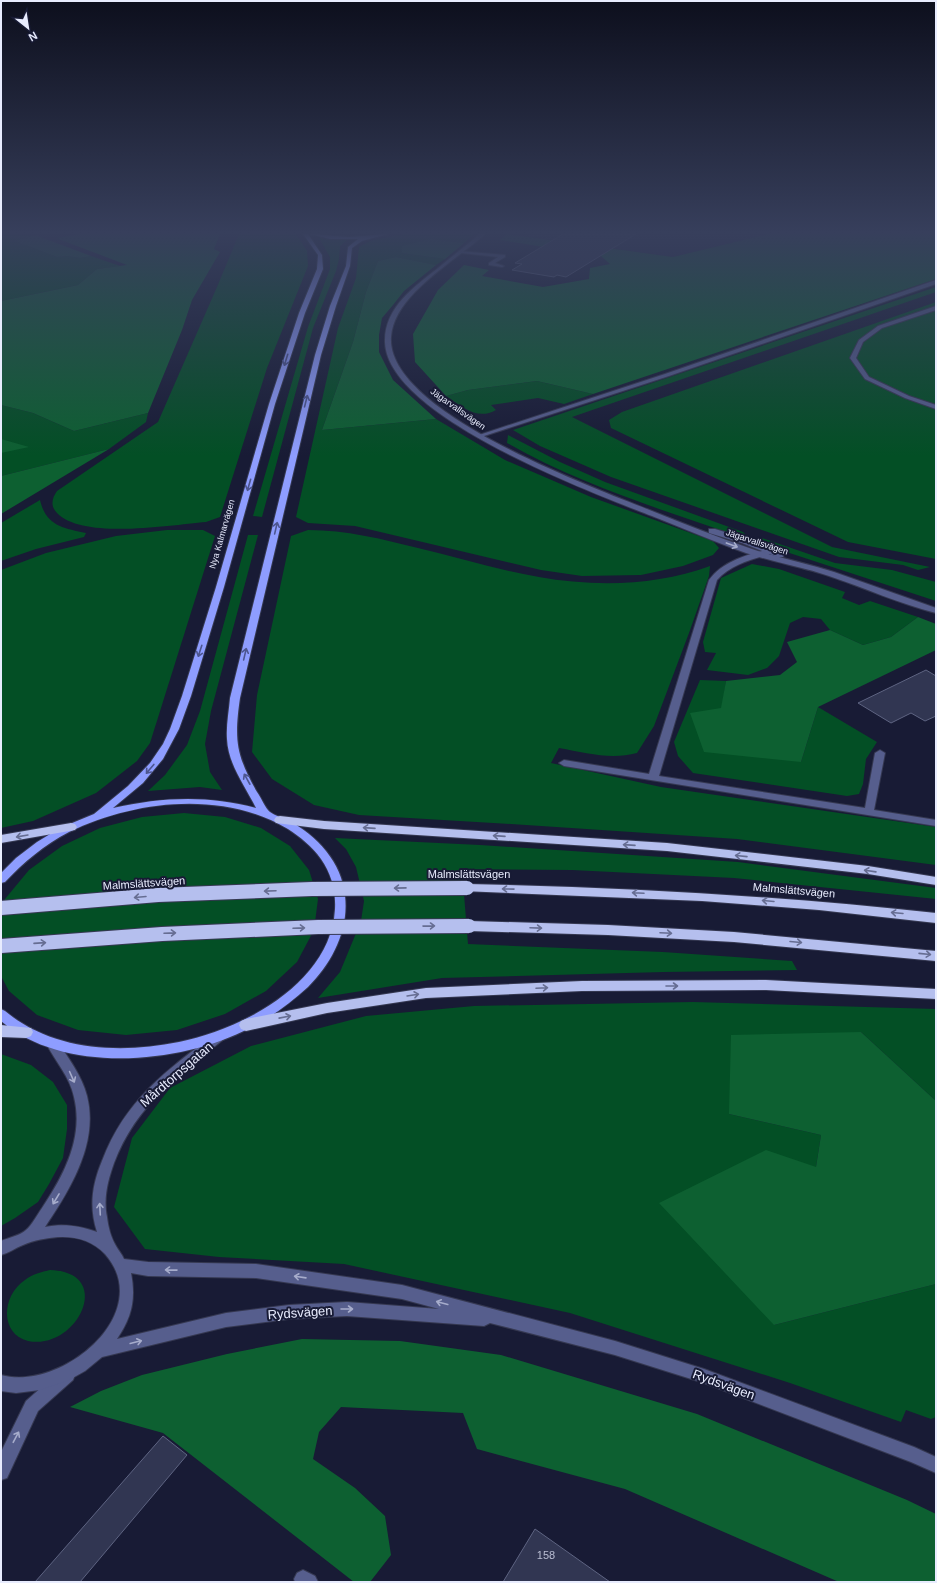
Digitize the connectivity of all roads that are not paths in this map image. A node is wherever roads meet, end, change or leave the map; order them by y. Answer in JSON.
{"nodes":[{"id":1,"x":305,"y":308,"type":"edge"},
{"id":2,"x":332,"y":308,"type":"edge"},
{"id":3,"x":398,"y":308,"type":"edge"},
{"id":4,"x":861,"y":308,"type":"edge"},
{"id":5,"x":936,"y":308,"type":"edge"},
{"id":6,"x":936,"y":407,"type":"edge"},
{"id":7,"x":479,"y":436,"type":"junction"},
{"id":8,"x":657,"y":515,"type":"junction"},
{"id":9,"x":770,"y":551,"type":"junction"},
{"id":10,"x":760,"y":554,"type":"junction"},
{"id":11,"x":831,"y":574,"type":"junction"},
{"id":12,"x":936,"y":611,"type":"edge"},
{"id":13,"x":880,"y":753,"type":"dead end"},
{"id":14,"x":564,"y":763,"type":"dead end"},
{"id":15,"x":653,"y":778,"type":"junction"},
{"id":16,"x":869,"y":812,"type":"junction"},
{"id":17,"x":265,"y":814,"type":"junction"},
{"id":18,"x":96,"y":817,"type":"junction"},
{"id":19,"x":280,"y":820,"type":"junction"},
{"id":20,"x":936,"y":823,"type":"edge"},
{"id":21,"x":71,"y":827,"type":"junction"},
{"id":22,"x":1,"y":839,"type":"edge"},
{"id":23,"x":1,"y":879,"type":"edge"},
{"id":24,"x":936,"y":881,"type":"edge"},
{"id":25,"x":1,"y":908,"type":"edge"},
{"id":26,"x":936,"y":918,"type":"edge"},
{"id":27,"x":1,"y":946,"type":"edge"},
{"id":28,"x":936,"y":956,"type":"edge"},
{"id":29,"x":936,"y":994,"type":"edge"},
{"id":30,"x":1,"y":1014,"type":"edge"},
{"id":31,"x":246,"y":1025,"type":"junction"},
{"id":32,"x":1,"y":1031,"type":"edge"},
{"id":33,"x":26,"y":1032,"type":"junction"},
{"id":34,"x":220,"y":1036,"type":"junction"},
{"id":35,"x":52,"y":1043,"type":"junction"},
{"id":36,"x":31,"y":1235,"type":"junction"},
{"id":37,"x":109,"y":1247,"type":"junction"},
{"id":38,"x":1,"y":1248,"type":"edge"},
{"id":39,"x":122,"y":1265,"type":"junction"},
{"id":40,"x":506,"y":1320,"type":"junction"},
{"id":41,"x":98,"y":1352,"type":"junction"},
{"id":42,"x":72,"y":1371,"type":"junction"},
{"id":43,"x":1,"y":1383,"type":"edge"},
{"id":44,"x":936,"y":1465,"type":"edge"},
{"id":45,"x":1,"y":1472,"type":"edge"}],
"edges":[{"from":1,"to":18,"type":"main road","name":"Nya Kalmarvägen","one_way":true},
{"from":17,"to":2,"type":"main road","one_way":true},
{"from":3,"to":7,"type":"street","name":"Jägarvallsvägen"},
{"from":4,"to":7,"type":"street"},
{"from":5,"to":6,"type":"street"},
{"from":7,"to":8,"type":"street","name":"Jägarvallsvägen"},
{"from":8,"to":9,"type":"street","name":"Jägarvallsvägen"},
{"from":8,"to":10,"type":"street","name":"Jägarvallsvägen","one_way":true},
{"from":9,"to":10,"type":"street"},
{"from":9,"to":11,"type":"street","name":"Jägarvallsvägen"},
{"from":10,"to":11,"type":"street","name":"Jägarvallsvägen"},
{"from":10,"to":15,"type":"street"},
{"from":11,"to":12,"type":"street","name":"Jägarvallsvägen"},
{"from":13,"to":16,"type":"street"},
{"from":14,"to":15,"type":"street"},
{"from":15,"to":16,"type":"street"},
{"from":16,"to":20,"type":"street"},
{"from":17,"to":18,"type":"main road","name":"Nya Kalmarvägen"},
{"from":17,"to":19,"type":"main road","name":"Nya Kalmarvägen"},
{"from":18,"to":21,"type":"main road","name":"Nya Kalmarvägen"},
{"from":24,"to":19,"type":"highway","one_way":true},
{"from":19,"to":31,"type":"main road","name":"Nya Kalmarvägen"},
{"from":21,"to":22,"type":"highway","one_way":true},
{"from":21,"to":23,"type":"main road","name":"Nya Kalmarvägen"},
{"from":26,"to":25,"type":"highway","name":"Malmslättsvägen","one_way":true,"bridge":true},
{"from":27,"to":28,"type":"highway","one_way":true,"bridge":true},
{"from":31,"to":29,"type":"highway","one_way":true},
{"from":30,"to":33,"type":"main road","name":"Nya Kalmarvägen"},
{"from":31,"to":34,"type":"main road","name":"Nya Kalmarvägen"},
{"from":32,"to":33,"type":"highway"},
{"from":33,"to":35,"type":"main road","name":"Nya Kalmarvägen"},
{"from":34,"to":35,"type":"main road","name":"Nya Kalmarvägen"},
{"from":37,"to":34,"type":"street","name":"Mårdtorpsgatan","one_way":true},
{"from":35,"to":36,"type":"street","one_way":true},
{"from":36,"to":37,"type":"street"},
{"from":36,"to":38,"type":"street"},
{"from":37,"to":39,"type":"street"},
{"from":40,"to":39,"type":"street","name":"Rydsvägen","one_way":true},
{"from":39,"to":41,"type":"street"},
{"from":41,"to":40,"type":"street","name":"Rydsvägen","one_way":true},
{"from":40,"to":44,"type":"street","name":"Rydsvägen"},
{"from":41,"to":42,"type":"street"},
{"from":42,"to":43,"type":"street"},
{"from":45,"to":42,"type":"street","one_way":true}]}
